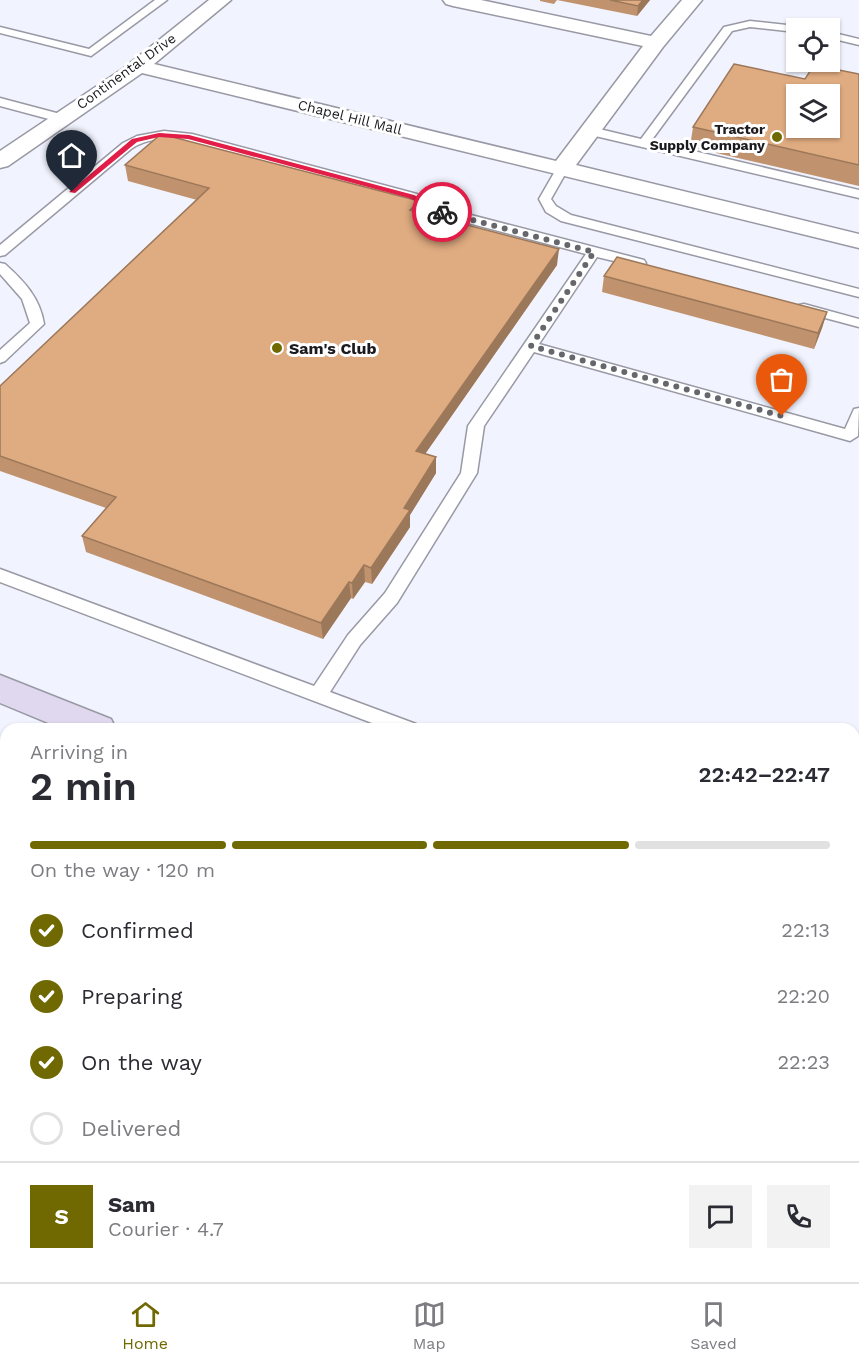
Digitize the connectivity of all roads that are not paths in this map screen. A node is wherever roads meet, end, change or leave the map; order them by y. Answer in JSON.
{"nodes":[{"id":1,"x":162,"y":0,"type":"edge"},
{"id":2,"x":221,"y":0,"type":"edge"},
{"id":3,"x":453,"y":0,"type":"edge"},
{"id":4,"x":692,"y":0,"type":"edge"},
{"id":5,"x":786,"y":28,"type":"edge"},
{"id":6,"x":0,"y":30,"type":"edge"},
{"id":7,"x":840,"y":37,"type":"edge"},
{"id":8,"x":859,"y":42,"type":"edge"},
{"id":9,"x":656,"y":43,"type":"junction"},
{"id":10,"x":138,"y":66,"type":"junction"},
{"id":11,"x":0,"y":102,"type":"edge"},
{"id":12,"x":60,"y":118,"type":"junction"},
{"id":13,"x":591,"y":130,"type":"junction"},
{"id":14,"x":644,"y":143,"type":"junction"},
{"id":15,"x":0,"y":161,"type":"edge"},
{"id":16,"x":562,"y":169,"type":"junction"},
{"id":17,"x":859,"y":194,"type":"edge"},
{"id":18,"x":859,"y":242,"type":"edge"},
{"id":19,"x":0,"y":252,"type":"edge"},
{"id":20,"x":594,"y":252,"type":"junction"},
{"id":21,"x":0,"y":267,"type":"edge"},
{"id":22,"x":652,"y":267,"type":"edge"},
{"id":23,"x":859,"y":293,"type":"edge"},
{"id":24,"x":790,"y":304,"type":"edge"},
{"id":25,"x":859,"y":323,"type":"edge"},
{"id":26,"x":531,"y":346,"type":"junction"},
{"id":27,"x":0,"y":358,"type":"edge"},
{"id":28,"x":859,"y":413,"type":"edge"},
{"id":29,"x":854,"y":437,"type":"edge"},
{"id":30,"x":0,"y":575,"type":"edge"},
{"id":31,"x":0,"y":688,"type":"edge"},
{"id":32,"x":318,"y":695,"type":"junction"},
{"id":33,"x":85,"y":723,"type":"edge"},
{"id":34,"x":393,"y":723,"type":"edge"}],
"edges":[{"from":1,"to":6,"type":"lane"},
{"from":2,"to":10,"type":"street","name":"Continental Drive"},
{"from":3,"to":9,"type":"street"},
{"from":4,"to":9,"type":"street"},
{"from":5,"to":14,"type":"lane"},
{"from":7,"to":8,"type":"lane"},
{"from":9,"to":13,"type":"street"},
{"from":10,"to":12,"type":"street","name":"Continental Drive"},
{"from":10,"to":16,"type":"street","name":"Chapel Hill Mall"},
{"from":11,"to":12,"type":"lane"},
{"from":12,"to":15,"type":"street","name":"Continental Drive"},
{"from":13,"to":14,"type":"lane"},
{"from":13,"to":16,"type":"street"},
{"from":14,"to":17,"type":"lane"},
{"from":16,"to":18,"type":"street","name":"Chapel Hill Mall"},
{"from":16,"to":23,"type":"lane"},
{"from":19,"to":20,"type":"lane"},
{"from":20,"to":22,"type":"lane"},
{"from":20,"to":26,"type":"lane"},
{"from":21,"to":27,"type":"lane"},
{"from":24,"to":25,"type":"lane"},
{"from":26,"to":29,"type":"lane"},
{"from":26,"to":32,"type":"lane"},
{"from":28,"to":29,"type":"lane"},
{"from":30,"to":32,"type":"lane"},
{"from":31,"to":33,"type":"street"},
{"from":32,"to":34,"type":"lane"}]}
